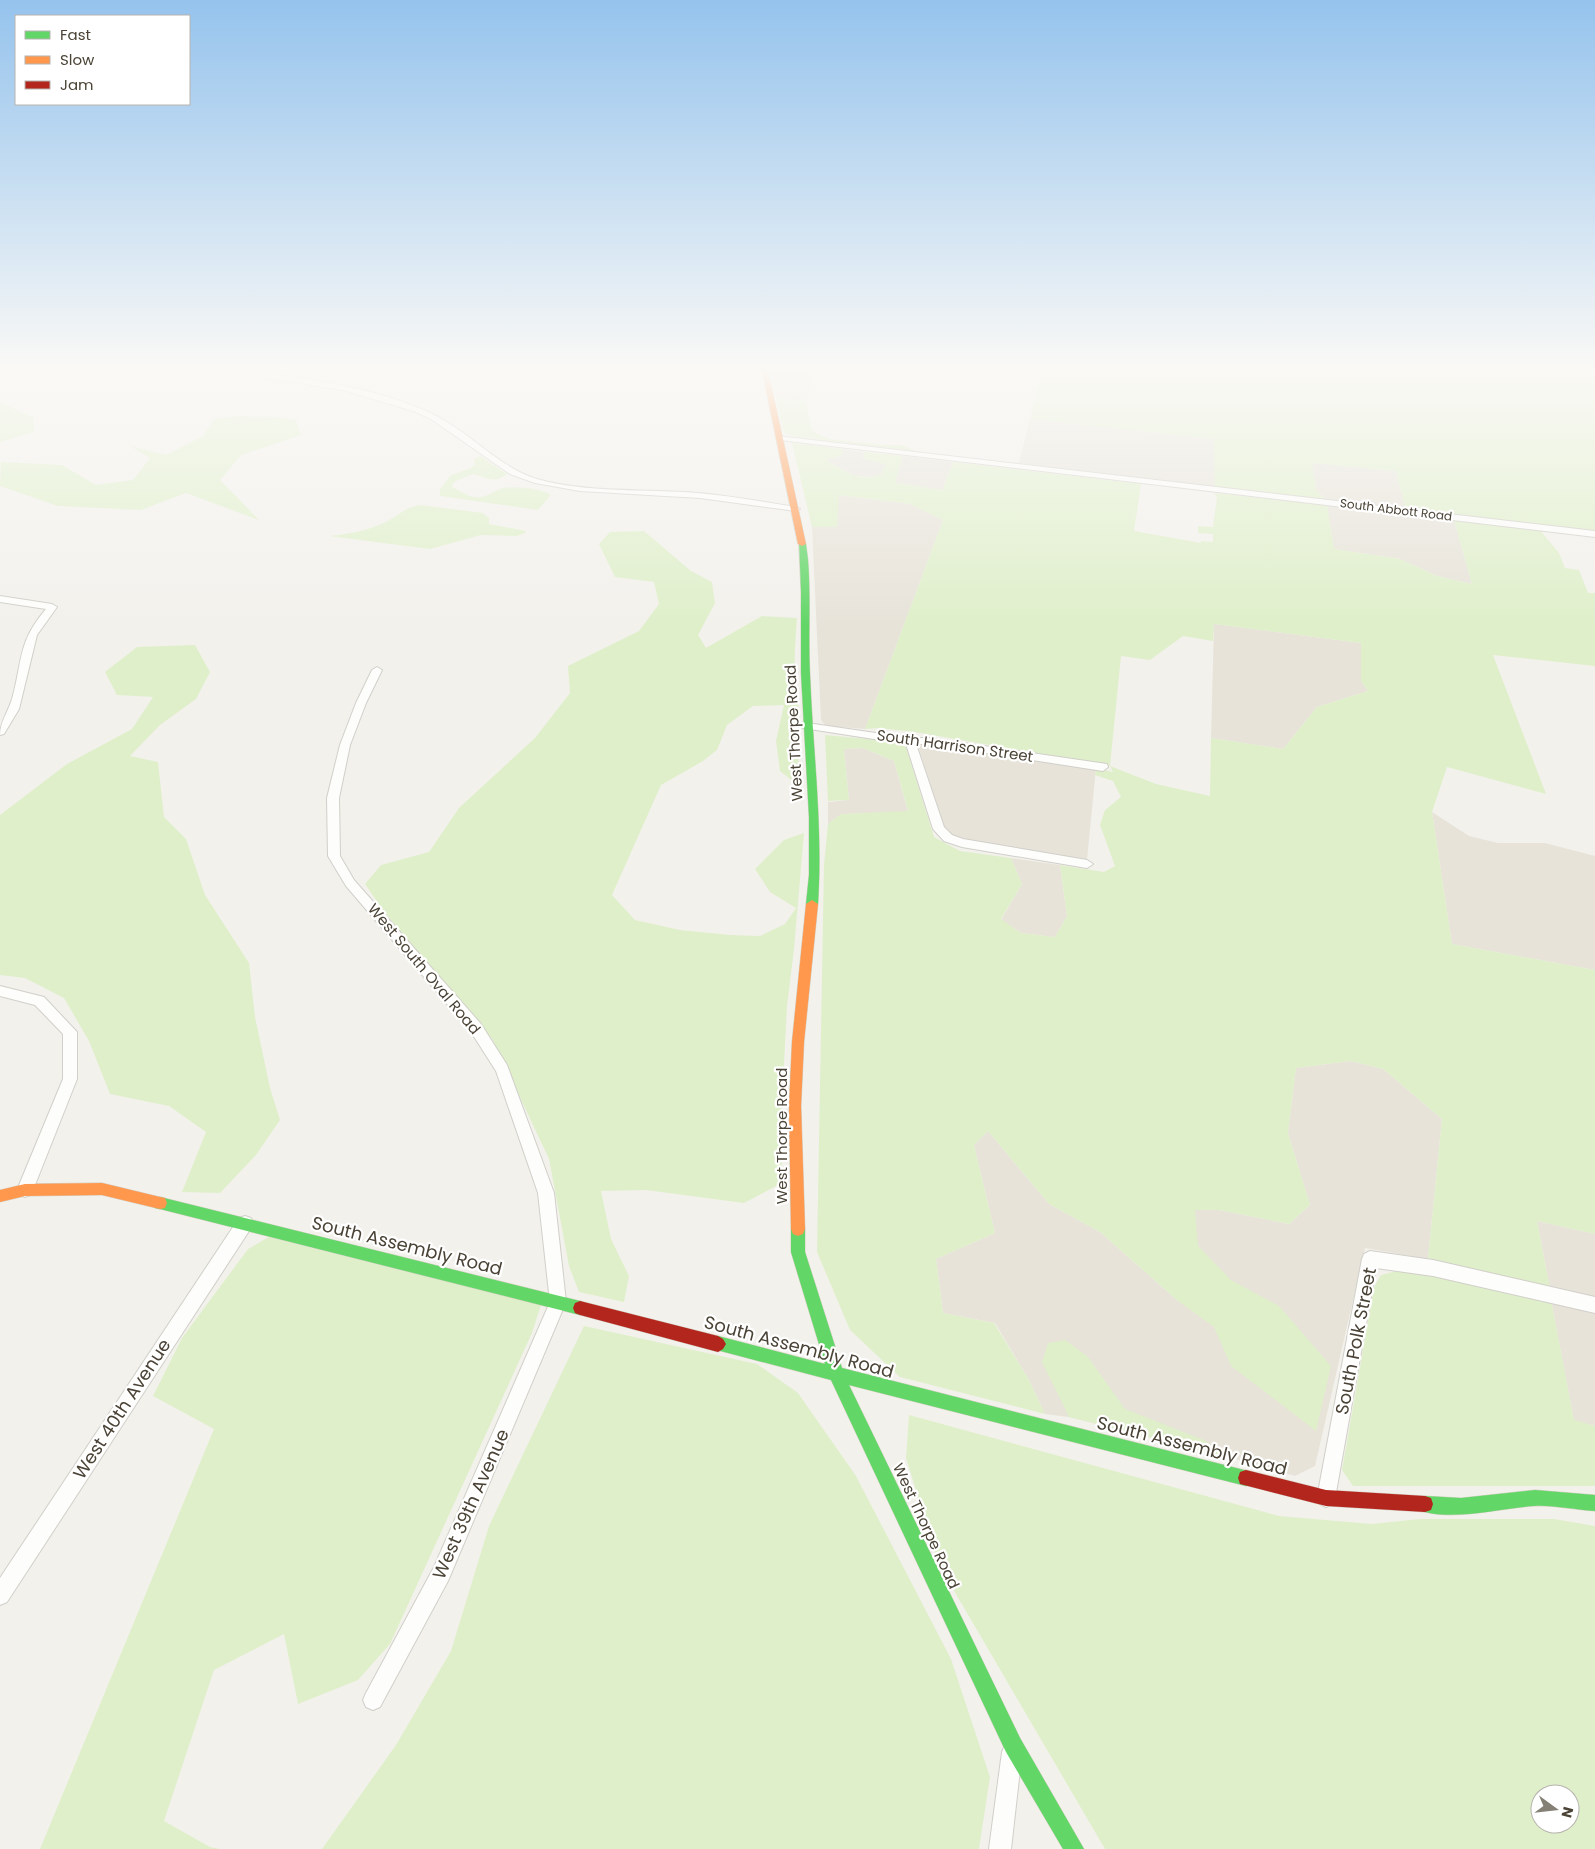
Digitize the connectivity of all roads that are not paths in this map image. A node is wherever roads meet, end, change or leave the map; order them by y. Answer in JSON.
{"nodes":[{"id":1,"x":485,"y":452,"type":"edge"},
{"id":2,"x":783,"y":452,"type":"edge"},
{"id":3,"x":901,"y":452,"type":"edge"},
{"id":4,"x":796,"y":509,"type":"junction"},
{"id":5,"x":1595,"y":534,"type":"edge"},
{"id":6,"x":0,"y":599,"type":"edge"},
{"id":7,"x":377,"y":670,"type":"dead end"},
{"id":8,"x":806,"y":726,"type":"junction"},
{"id":9,"x":0,"y":732,"type":"edge"},
{"id":10,"x":910,"y":741,"type":"junction"},
{"id":11,"x":1103,"y":767,"type":"dead end"},
{"id":12,"x":1087,"y":864,"type":"dead end"},
{"id":13,"x":0,"y":991,"type":"edge"},
{"id":14,"x":25,"y":1190,"type":"junction"},
{"id":15,"x":0,"y":1196,"type":"edge"},
{"id":16,"x":245,"y":1223,"type":"junction"},
{"id":17,"x":558,"y":1302,"type":"junction"},
{"id":18,"x":1595,"y":1305,"type":"edge"},
{"id":19,"x":837,"y":1376,"type":"junction"},
{"id":20,"x":1326,"y":1498,"type":"junction"},
{"id":21,"x":1595,"y":1502,"type":"edge"},
{"id":22,"x":0,"y":1595,"type":"edge"},
{"id":23,"x":373,"y":1700,"type":"dead end"},
{"id":24,"x":1013,"y":1745,"type":"junction"},
{"id":25,"x":1000,"y":1849,"type":"edge"},
{"id":26,"x":1074,"y":1849,"type":"edge"}],
"edges":[{"from":1,"to":4,"type":"street"},
{"from":2,"to":4,"type":"street","name":"West Thorpe Road"},
{"from":3,"to":5,"type":"street","name":"South Abbott Road"},
{"from":4,"to":8,"type":"street","name":"West Thorpe Road"},
{"from":6,"to":9,"type":"street"},
{"from":7,"to":17,"type":"street","name":"West South Oval Road"},
{"from":8,"to":10,"type":"street","name":"South Harrison Street"},
{"from":8,"to":19,"type":"street","name":"West Thorpe Road"},
{"from":10,"to":11,"type":"street","name":"South Harrison Street"},
{"from":10,"to":12,"type":"street"},
{"from":13,"to":14,"type":"street"},
{"from":14,"to":15,"type":"street","name":"South Assembly Road"},
{"from":14,"to":16,"type":"street","name":"South Assembly Road"},
{"from":16,"to":17,"type":"street","name":"South Assembly Road"},
{"from":16,"to":22,"type":"street","name":"West 40th Avenue"},
{"from":17,"to":19,"type":"street","name":"South Assembly Road"},
{"from":17,"to":23,"type":"street","name":"West 39th Avenue"},
{"from":18,"to":20,"type":"street","name":"South Polk Street"},
{"from":19,"to":20,"type":"street","name":"South Assembly Road"},
{"from":19,"to":24,"type":"street","name":"West Thorpe Road"},
{"from":20,"to":21,"type":"street","name":"South Assembly Road"},
{"from":24,"to":25,"type":"street"},
{"from":24,"to":26,"type":"street","name":"West Thorpe Road"}]}
